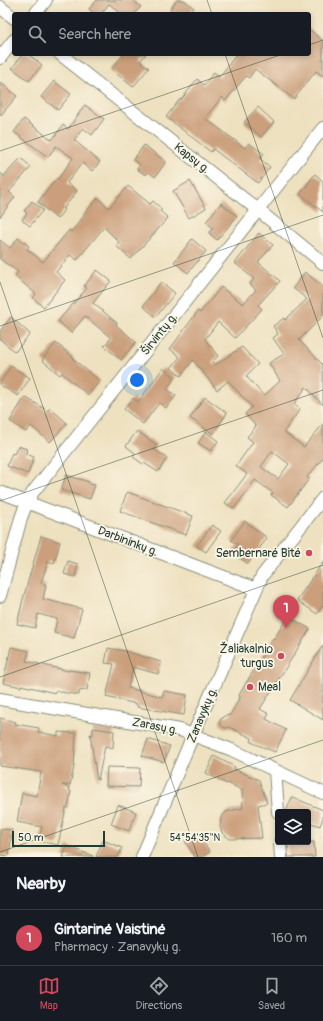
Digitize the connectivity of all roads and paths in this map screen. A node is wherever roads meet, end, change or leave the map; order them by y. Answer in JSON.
{"nodes":[{"id":1,"x":46,"y":0,"type":"edge"},
{"id":2,"x":0,"y":7,"type":"edge"},
{"id":3,"x":37,"y":12,"type":"edge"},
{"id":4,"x":12,"y":16,"type":"edge"},
{"id":5,"x":12,"y":43,"type":"edge"},
{"id":6,"x":63,"y":56,"type":"edge"},
{"id":7,"x":0,"y":58,"type":"edge"},
{"id":8,"x":323,"y":128,"type":"edge"},
{"id":9,"x":258,"y":210,"type":"junction"},
{"id":10,"x":323,"y":263,"type":"edge"},
{"id":11,"x":0,"y":492,"type":"edge"},
{"id":12,"x":323,"y":498,"type":"edge"},
{"id":13,"x":26,"y":502,"type":"junction"},
{"id":14,"x":256,"y":589,"type":"junction"},
{"id":15,"x":0,"y":596,"type":"edge"},
{"id":16,"x":0,"y":699,"type":"edge"},
{"id":17,"x":193,"y":735,"type":"junction"},
{"id":18,"x":275,"y":770,"type":"junction"},
{"id":19,"x":323,"y":793,"type":"edge"},
{"id":20,"x":278,"y":809,"type":"edge"},
{"id":21,"x":280,"y":845,"type":"edge"},
{"id":22,"x":142,"y":857,"type":"edge"},
{"id":23,"x":281,"y":857,"type":"edge"}],
"edges":[{"from":1,"to":3,"type":"street"},
{"from":2,"to":4,"type":"street"},
{"from":5,"to":7,"type":"street"},
{"from":6,"to":9,"type":"street","name":"Kapsų g."},
{"from":8,"to":9,"type":"street","name":"Širvintų g."},
{"from":9,"to":10,"type":"street","name":"Kapsų g."},
{"from":9,"to":13,"type":"street","name":"Širvintų g."},
{"from":11,"to":13,"type":"street","name":"Darbininkų g."},
{"from":12,"to":14,"type":"street","name":"Zanavykų g."},
{"from":13,"to":14,"type":"street","name":"Darbininkų g."},
{"from":13,"to":15,"type":"street","name":"Širvintų g."},
{"from":14,"to":17,"type":"street","name":"Zanavykų g."},
{"from":16,"to":17,"type":"street","name":"Zarasų g."},
{"from":17,"to":18,"type":"street","name":"Zarasų g."},
{"from":17,"to":22,"type":"street","name":"Zanavykų g."},
{"from":18,"to":19,"type":"street","name":"Zarasų g."},
{"from":18,"to":20,"type":"street"},
{"from":21,"to":23,"type":"street"}]}
